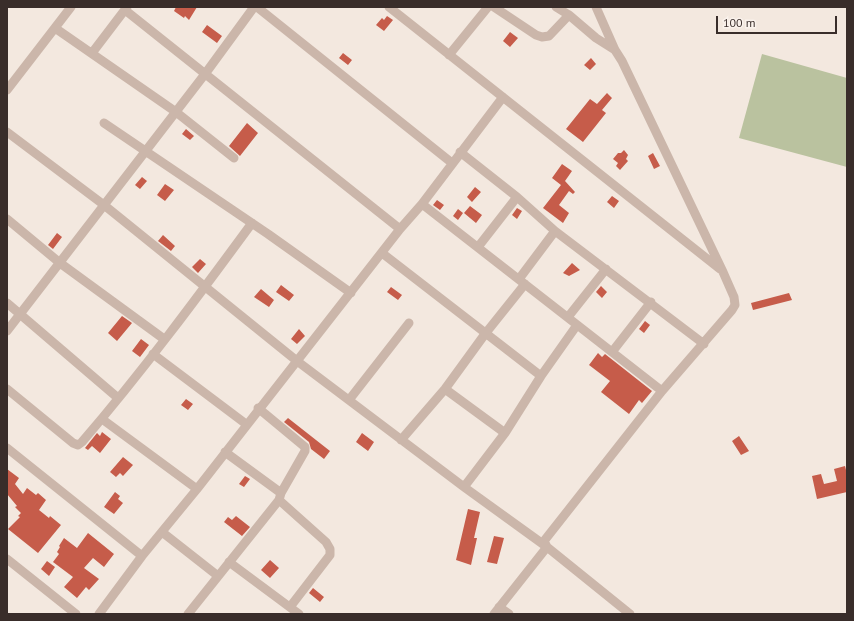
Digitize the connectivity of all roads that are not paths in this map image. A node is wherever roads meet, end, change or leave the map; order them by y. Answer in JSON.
{"nodes":[{"id":1,"x":71,"y":7,"type":"edge"},
{"id":2,"x":254,"y":7,"type":"edge"},
{"id":3,"x":257,"y":7,"type":"edge"},
{"id":4,"x":389,"y":7,"type":"edge"},
{"id":5,"x":405,"y":7,"type":"edge"},
{"id":6,"x":488,"y":7,"type":"edge"},
{"id":7,"x":494,"y":7,"type":"edge"},
{"id":8,"x":556,"y":7,"type":"edge"},
{"id":9,"x":126,"y":8,"type":"edge"},
{"id":10,"x":598,"y":8,"type":"edge"},
{"id":11,"x":399,"y":15,"type":"junction"},
{"id":12,"x":568,"y":15,"type":"junction"},
{"id":13,"x":55,"y":28,"type":"junction"},
{"id":14,"x":615,"y":50,"type":"junction"},
{"id":15,"x":92,"y":53,"type":"junction"},
{"id":16,"x":449,"y":56,"type":"junction"},
{"id":17,"x":205,"y":74,"type":"junction"},
{"id":18,"x":7,"y":90,"type":"edge"},
{"id":19,"x":503,"y":97,"type":"junction"},
{"id":20,"x":176,"y":112,"type":"junction"},
{"id":21,"x":104,"y":123,"type":"dead end"},
{"id":22,"x":7,"y":132,"type":"edge"},
{"id":23,"x":145,"y":152,"type":"junction"},
{"id":24,"x":460,"y":152,"type":"junction"},
{"id":25,"x":234,"y":158,"type":"dead end"},
{"id":26,"x":452,"y":163,"type":"junction"},
{"id":27,"x":517,"y":197,"type":"junction"},
{"id":28,"x":422,"y":204,"type":"junction"},
{"id":29,"x":104,"y":205,"type":"junction"},
{"id":30,"x":7,"y":219,"type":"edge"},
{"id":31,"x":252,"y":223,"type":"junction"},
{"id":32,"x":400,"y":228,"type":"junction"},
{"id":33,"x":555,"y":231,"type":"junction"},
{"id":34,"x":478,"y":247,"type":"junction"},
{"id":35,"x":382,"y":253,"type":"junction"},
{"id":36,"x":60,"y":263,"type":"junction"},
{"id":37,"x":606,"y":269,"type":"junction"},
{"id":38,"x":722,"y":272,"type":"junction"},
{"id":39,"x":522,"y":281,"type":"junction"},
{"id":40,"x":205,"y":287,"type":"junction"},
{"id":41,"x":351,"y":293,"type":"junction"},
{"id":42,"x":651,"y":302,"type":"junction"},
{"id":43,"x":7,"y":303,"type":"edge"},
{"id":44,"x":20,"y":314,"type":"junction"},
{"id":45,"x":568,"y":317,"type":"junction"},
{"id":46,"x":408,"y":323,"type":"dead end"},
{"id":47,"x":577,"y":325,"type":"junction"},
{"id":48,"x":7,"y":331,"type":"edge"},
{"id":49,"x":485,"y":334,"type":"junction"},
{"id":50,"x":164,"y":339,"type":"junction"},
{"id":51,"x":704,"y":344,"type":"junction"},
{"id":52,"x":612,"y":352,"type":"junction"},
{"id":53,"x":153,"y":354,"type":"junction"},
{"id":54,"x":297,"y":361,"type":"junction"},
{"id":55,"x":541,"y":376,"type":"junction"},
{"id":56,"x":7,"y":389,"type":"edge"},
{"id":57,"x":445,"y":389,"type":"junction"},
{"id":58,"x":662,"y":391,"type":"junction"},
{"id":59,"x":118,"y":398,"type":"junction"},
{"id":60,"x":348,"y":400,"type":"junction"},
{"id":61,"x":258,"y":408,"type":"junction"},
{"id":62,"x":102,"y":419,"type":"junction"},
{"id":63,"x":246,"y":424,"type":"junction"},
{"id":64,"x":505,"y":433,"type":"junction"},
{"id":65,"x":401,"y":440,"type":"junction"},
{"id":66,"x":7,"y":448,"type":"edge"},
{"id":67,"x":225,"y":452,"type":"junction"},
{"id":68,"x":464,"y":487,"type":"junction"},
{"id":69,"x":197,"y":489,"type":"junction"},
{"id":70,"x":280,"y":496,"type":"junction"},
{"id":71,"x":162,"y":532,"type":"junction"},
{"id":72,"x":547,"y":547,"type":"junction"},
{"id":73,"x":142,"y":556,"type":"junction"},
{"id":74,"x":7,"y":559,"type":"edge"},
{"id":75,"x":229,"y":562,"type":"junction"},
{"id":76,"x":218,"y":576,"type":"junction"},
{"id":77,"x":290,"y":607,"type":"junction"},
{"id":78,"x":497,"y":610,"type":"edge"},
{"id":79,"x":65,"y":611,"type":"edge"},
{"id":80,"x":190,"y":613,"type":"edge"},
{"id":81,"x":76,"y":614,"type":"edge"},
{"id":82,"x":99,"y":614,"type":"edge"},
{"id":83,"x":299,"y":614,"type":"edge"},
{"id":84,"x":509,"y":614,"type":"edge"},
{"id":85,"x":630,"y":614,"type":"edge"}],
"edges":[{"from":1,"to":13,"type":"street"},
{"from":2,"to":17,"type":"street"},
{"from":3,"to":26,"type":"street"},
{"from":4,"to":11,"type":"street"},
{"from":5,"to":11,"type":"street"},
{"from":6,"to":16,"type":"street"},
{"from":7,"to":12,"type":"street"},
{"from":8,"to":12,"type":"street"},
{"from":9,"to":15,"type":"street"},
{"from":9,"to":17,"type":"street"},
{"from":10,"to":14,"type":"street"},
{"from":11,"to":16,"type":"street"},
{"from":12,"to":14,"type":"street"},
{"from":13,"to":15,"type":"street"},
{"from":13,"to":18,"type":"street"},
{"from":14,"to":38,"type":"street"},
{"from":15,"to":20,"type":"street"},
{"from":16,"to":19,"type":"street"},
{"from":17,"to":20,"type":"street"},
{"from":17,"to":32,"type":"street"},
{"from":19,"to":24,"type":"street"},
{"from":19,"to":38,"type":"street"},
{"from":20,"to":23,"type":"street"},
{"from":20,"to":25,"type":"street"},
{"from":21,"to":23,"type":"street"},
{"from":22,"to":29,"type":"street"},
{"from":23,"to":29,"type":"street"},
{"from":23,"to":31,"type":"street"},
{"from":24,"to":26,"type":"street"},
{"from":24,"to":27,"type":"street"},
{"from":26,"to":28,"type":"street"},
{"from":27,"to":33,"type":"street"},
{"from":27,"to":34,"type":"street"},
{"from":28,"to":32,"type":"street"},
{"from":28,"to":34,"type":"street"},
{"from":29,"to":36,"type":"street"},
{"from":29,"to":40,"type":"street"},
{"from":30,"to":36,"type":"street"},
{"from":31,"to":40,"type":"street"},
{"from":31,"to":41,"type":"street"},
{"from":32,"to":35,"type":"street"},
{"from":33,"to":37,"type":"street"},
{"from":33,"to":39,"type":"street"},
{"from":34,"to":39,"type":"street"},
{"from":35,"to":41,"type":"street"},
{"from":35,"to":49,"type":"street"},
{"from":36,"to":44,"type":"street"},
{"from":36,"to":50,"type":"street"},
{"from":37,"to":42,"type":"street"},
{"from":37,"to":45,"type":"street"},
{"from":38,"to":51,"type":"street"},
{"from":39,"to":45,"type":"street"},
{"from":39,"to":49,"type":"street"},
{"from":40,"to":50,"type":"street"},
{"from":40,"to":54,"type":"street"},
{"from":41,"to":54,"type":"street"},
{"from":42,"to":51,"type":"street"},
{"from":42,"to":52,"type":"street"},
{"from":43,"to":44,"type":"street"},
{"from":44,"to":48,"type":"street"},
{"from":44,"to":59,"type":"street"},
{"from":45,"to":47,"type":"street"},
{"from":46,"to":60,"type":"street"},
{"from":47,"to":52,"type":"street"},
{"from":47,"to":55,"type":"street"},
{"from":49,"to":55,"type":"street"},
{"from":49,"to":57,"type":"street"},
{"from":50,"to":53,"type":"street"},
{"from":51,"to":58,"type":"street"},
{"from":52,"to":58,"type":"street"},
{"from":53,"to":59,"type":"street"},
{"from":53,"to":63,"type":"street"},
{"from":54,"to":60,"type":"street"},
{"from":54,"to":61,"type":"street"},
{"from":55,"to":64,"type":"street"},
{"from":56,"to":62,"type":"street"},
{"from":57,"to":64,"type":"street"},
{"from":57,"to":65,"type":"street"},
{"from":58,"to":72,"type":"street"},
{"from":59,"to":62,"type":"street"},
{"from":60,"to":65,"type":"street"},
{"from":61,"to":63,"type":"street"},
{"from":61,"to":70,"type":"street"},
{"from":62,"to":69,"type":"street"},
{"from":63,"to":67,"type":"street"},
{"from":64,"to":68,"type":"street"},
{"from":65,"to":68,"type":"street"},
{"from":66,"to":73,"type":"street"},
{"from":67,"to":69,"type":"street"},
{"from":67,"to":70,"type":"street"},
{"from":68,"to":72,"type":"street"},
{"from":69,"to":71,"type":"street"},
{"from":70,"to":75,"type":"street"},
{"from":70,"to":77,"type":"street"},
{"from":71,"to":73,"type":"street"},
{"from":71,"to":76,"type":"street"},
{"from":72,"to":78,"type":"street"},
{"from":72,"to":85,"type":"street"},
{"from":73,"to":82,"type":"street"},
{"from":74,"to":79,"type":"street"},
{"from":75,"to":76,"type":"street"},
{"from":75,"to":77,"type":"street"},
{"from":76,"to":80,"type":"street"},
{"from":77,"to":83,"type":"street"},
{"from":78,"to":84,"type":"street"},
{"from":79,"to":81,"type":"street"}]}
